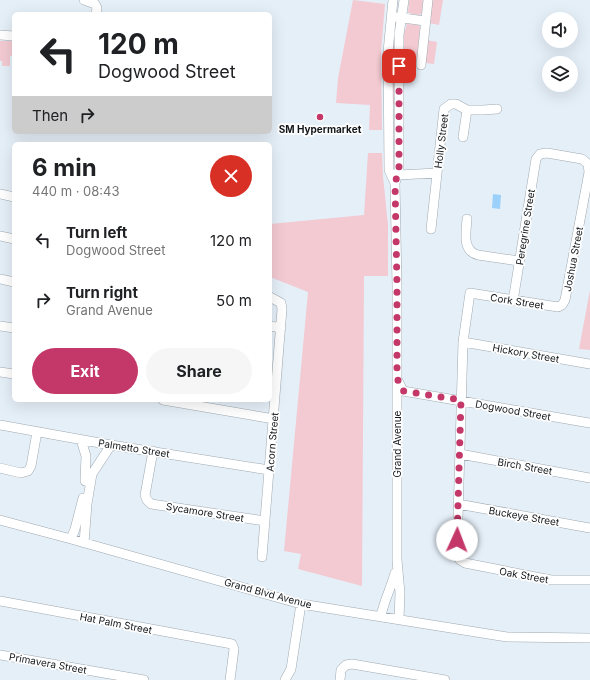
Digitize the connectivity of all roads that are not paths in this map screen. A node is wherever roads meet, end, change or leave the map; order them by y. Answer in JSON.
{"nodes":[{"id":1,"x":84,"y":0,"type":"edge"},
{"id":2,"x":393,"y":0,"type":"edge"},
{"id":3,"x":404,"y":0,"type":"edge"},
{"id":4,"x":428,"y":0,"type":"edge"},
{"id":5,"x":96,"y":10,"type":"edge"},
{"id":6,"x":390,"y":17,"type":"junction"},
{"id":7,"x":402,"y":18,"type":"junction"},
{"id":8,"x":425,"y":21,"type":"junction"},
{"id":9,"x":0,"y":35,"type":"edge"},
{"id":10,"x":12,"y":36,"type":"edge"},
{"id":11,"x":421,"y":64,"type":"dead end"},
{"id":12,"x":389,"y":109,"type":"junction"},
{"id":13,"x":399,"y":109,"type":"junction"},
{"id":14,"x":497,"y":109,"type":"dead end"},
{"id":15,"x":467,"y":110,"type":"junction"},
{"id":16,"x":463,"y":137,"type":"dead end"},
{"id":17,"x":588,"y":164,"type":"joint"},
{"id":18,"x":437,"y":173,"type":"junction"},
{"id":19,"x":396,"y":179,"type":"junction"},
{"id":20,"x":0,"y":194,"type":"edge"},
{"id":21,"x":12,"y":196,"type":"edge"},
{"id":22,"x":466,"y":219,"type":"dead end"},
{"id":23,"x":431,"y":229,"type":"dead end"},
{"id":24,"x":0,"y":236,"type":"edge"},
{"id":25,"x":12,"y":239,"type":"edge"},
{"id":26,"x":519,"y":261,"type":"junction"},
{"id":27,"x":0,"y":279,"type":"edge"},
{"id":28,"x":12,"y":282,"type":"edge"},
{"id":29,"x":272,"y":298,"type":"edge"},
{"id":30,"x":513,"y":301,"type":"junction"},
{"id":31,"x":562,"y":305,"type":"joint"},
{"id":32,"x":0,"y":326,"type":"edge"},
{"id":33,"x":272,"y":326,"type":"edge"},
{"id":34,"x":12,"y":328,"type":"edge"},
{"id":35,"x":281,"y":328,"type":"junction"},
{"id":36,"x":463,"y":342,"type":"junction"},
{"id":37,"x":590,"y":364,"type":"edge"},
{"id":38,"x":0,"y":372,"type":"edge"},
{"id":39,"x":274,"y":373,"type":"edge"},
{"id":40,"x":12,"y":374,"type":"edge"},
{"id":41,"x":397,"y":378,"type":"junction"},
{"id":42,"x":461,"y":400,"type":"junction"},
{"id":43,"x":175,"y":402,"type":"edge"},
{"id":44,"x":274,"y":419,"type":"junction"},
{"id":45,"x":590,"y":423,"type":"edge"},
{"id":46,"x":0,"y":424,"type":"edge"},
{"id":47,"x":37,"y":432,"type":"junction"},
{"id":48,"x":81,"y":440,"type":"junction"},
{"id":49,"x":111,"y":445,"type":"junction"},
{"id":50,"x":153,"y":451,"type":"junction"},
{"id":51,"x":460,"y":454,"type":"junction"},
{"id":52,"x":0,"y":468,"type":"edge"},
{"id":53,"x":269,"y":470,"type":"junction"},
{"id":54,"x":590,"y":478,"type":"edge"},
{"id":55,"x":87,"y":489,"type":"junction"},
{"id":56,"x":458,"y":504,"type":"junction"},
{"id":57,"x":0,"y":520,"type":"edge"},
{"id":58,"x":265,"y":521,"type":"junction"},
{"id":59,"x":590,"y":528,"type":"edge"},
{"id":60,"x":71,"y":539,"type":"junction"},
{"id":61,"x":84,"y":543,"type":"junction"},
{"id":62,"x":262,"y":557,"type":"dead end"},
{"id":63,"x":397,"y":560,"type":"junction"},
{"id":64,"x":590,"y":580,"type":"edge"},
{"id":65,"x":0,"y":601,"type":"edge"},
{"id":66,"x":301,"y":604,"type":"junction"},
{"id":67,"x":381,"y":616,"type":"junction"},
{"id":68,"x":399,"y":619,"type":"junction"},
{"id":69,"x":590,"y":638,"type":"edge"},
{"id":70,"x":0,"y":654,"type":"edge"},
{"id":71,"x":291,"y":670,"type":"junction"},
{"id":72,"x":140,"y":680,"type":"edge"},
{"id":73,"x":230,"y":680,"type":"edge"},
{"id":74,"x":285,"y":680,"type":"edge"},
{"id":75,"x":292,"y":680,"type":"edge"},
{"id":76,"x":340,"y":680,"type":"edge"},
{"id":77,"x":445,"y":680,"type":"edge"}],
"edges":[{"from":1,"to":5,"type":"street"},
{"from":2,"to":6,"type":"street","name":"Grand Avenue"},
{"from":3,"to":7,"type":"street","name":"Grand Avenue"},
{"from":4,"to":8,"type":"street"},
{"from":6,"to":7,"type":"street"},
{"from":6,"to":12,"type":"street","name":"Grand Avenue"},
{"from":7,"to":8,"type":"street"},
{"from":7,"to":13,"type":"street","name":"Grand Avenue"},
{"from":8,"to":11,"type":"street"},
{"from":9,"to":10,"type":"street"},
{"from":12,"to":13,"type":"street"},
{"from":12,"to":19,"type":"street","name":"Grand Avenue"},
{"from":13,"to":19,"type":"street","name":"Grand Avenue"},
{"from":14,"to":15,"type":"street","name":"Holly Street"},
{"from":15,"to":16,"type":"street"},
{"from":15,"to":18,"type":"street","name":"Holly Street"},
{"from":17,"to":26,"type":"street","name":"Peregrine Street"},
{"from":17,"to":31,"type":"street","name":"Joshua Street"},
{"from":18,"to":19,"type":"street"},
{"from":18,"to":23,"type":"street","name":"Holly Street"},
{"from":19,"to":41,"type":"street","name":"Grand Avenue"},
{"from":20,"to":21,"type":"street"},
{"from":22,"to":26,"type":"street"},
{"from":24,"to":25,"type":"street"},
{"from":26,"to":30,"type":"street","name":"Peregrine Street"},
{"from":27,"to":28,"type":"street"},
{"from":29,"to":35,"type":"street","name":"Acorn Street"},
{"from":30,"to":31,"type":"street","name":"Cork Street"},
{"from":30,"to":36,"type":"street","name":"Cork Street"},
{"from":32,"to":34,"type":"street"},
{"from":33,"to":35,"type":"street"},
{"from":35,"to":39,"type":"street","name":"Acorn Street"},
{"from":36,"to":37,"type":"street","name":"Hickory Street"},
{"from":36,"to":42,"type":"street"},
{"from":38,"to":40,"type":"street"},
{"from":39,"to":44,"type":"street","name":"Acorn Street"},
{"from":41,"to":42,"type":"street","name":"Dogwood Street"},
{"from":41,"to":63,"type":"street","name":"Grand Avenue"},
{"from":42,"to":45,"type":"street","name":"Dogwood Street"},
{"from":42,"to":51,"type":"street"},
{"from":43,"to":44,"type":"street"},
{"from":44,"to":53,"type":"street","name":"Acorn Street"},
{"from":46,"to":47,"type":"street","name":"Palmetto Street"},
{"from":47,"to":48,"type":"street","name":"Palmetto Street"},
{"from":47,"to":52,"type":"street"},
{"from":48,"to":49,"type":"street","name":"Palmetto Street"},
{"from":48,"to":55,"type":"street"},
{"from":49,"to":50,"type":"street","name":"Palmetto Street"},
{"from":49,"to":55,"type":"street"},
{"from":50,"to":53,"type":"street","name":"Palmetto Street"},
{"from":50,"to":58,"type":"street","name":"Sycamore Street"},
{"from":51,"to":54,"type":"street","name":"Birch Street"},
{"from":51,"to":56,"type":"street"},
{"from":53,"to":58,"type":"street","name":"Acorn Street"},
{"from":55,"to":60,"type":"street"},
{"from":55,"to":61,"type":"street"},
{"from":56,"to":59,"type":"street","name":"Buckeye Street"},
{"from":56,"to":64,"type":"street","name":"Oak Street"},
{"from":57,"to":60,"type":"street","name":"Grand Blvd Avenue"},
{"from":58,"to":62,"type":"street","name":"Acorn Street"},
{"from":60,"to":61,"type":"street","name":"Grand Blvd Avenue"},
{"from":61,"to":66,"type":"street","name":"Grand Blvd Avenue"},
{"from":63,"to":67,"type":"street","name":"Grand Avenue"},
{"from":63,"to":68,"type":"street","name":"Grand Avenue"},
{"from":65,"to":73,"type":"street","name":"Hat Palm Street"},
{"from":66,"to":67,"type":"street","name":"Grand Blvd Avenue"},
{"from":66,"to":71,"type":"street"},
{"from":67,"to":68,"type":"street","name":"Grand Blvd Avenue"},
{"from":68,"to":69,"type":"street","name":"Grand Blvd Avenue"},
{"from":70,"to":72,"type":"street","name":"Primavera Street"},
{"from":71,"to":74,"type":"street"},
{"from":71,"to":75,"type":"street"},
{"from":76,"to":77,"type":"street"}]}
